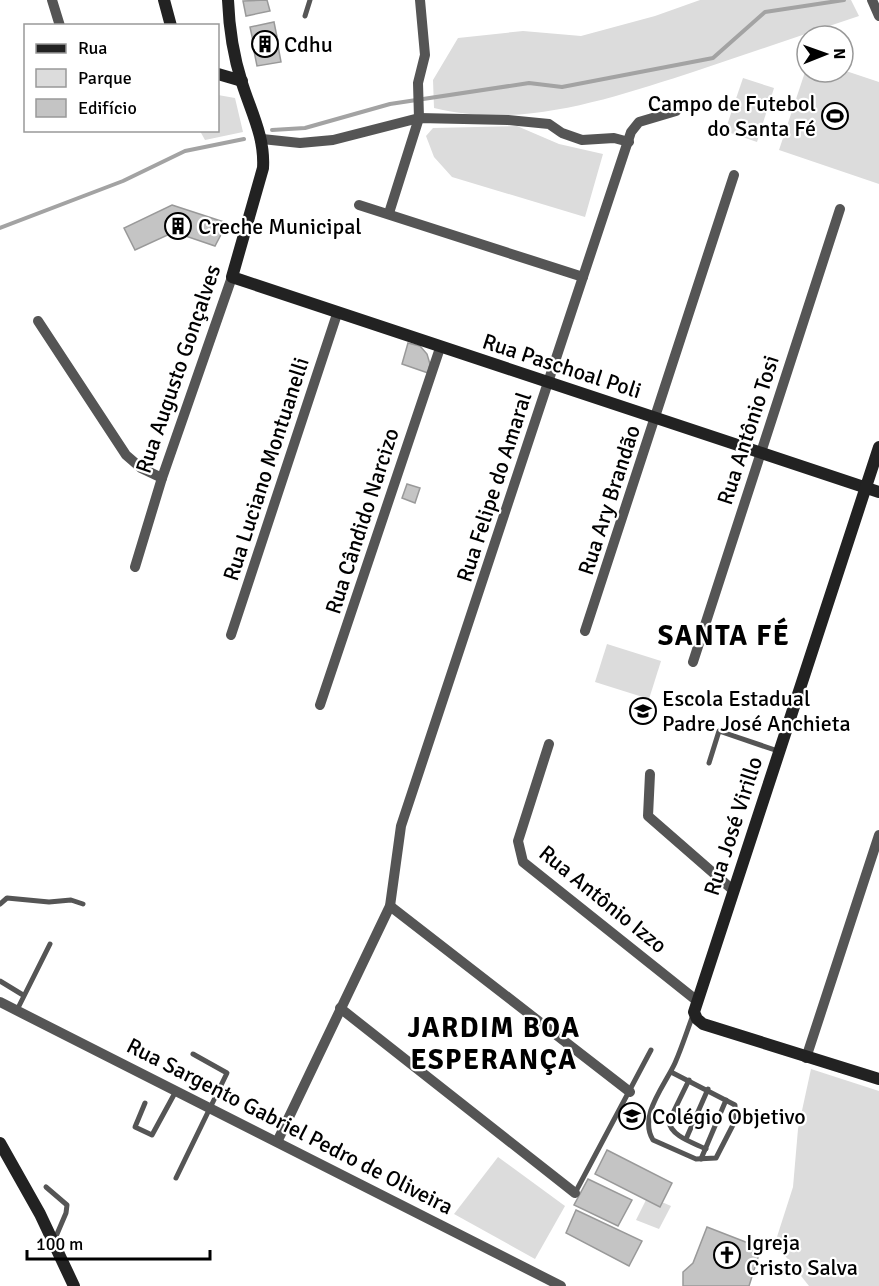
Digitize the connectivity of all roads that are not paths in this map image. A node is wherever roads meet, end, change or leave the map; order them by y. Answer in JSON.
{"nodes":[{"id":1,"x":52,"y":0,"type":"edge"},
{"id":2,"x":164,"y":0,"type":"edge"},
{"id":3,"x":228,"y":0,"type":"edge"},
{"id":4,"x":310,"y":0,"type":"edge"},
{"id":5,"x":420,"y":0,"type":"edge"},
{"id":6,"x":872,"y":0,"type":"edge"},
{"id":7,"x":305,"y":16,"type":"dead end"},
{"id":8,"x":879,"y":16,"type":"edge"},
{"id":9,"x":59,"y":24,"type":"edge"},
{"id":10,"x":170,"y":24,"type":"edge"},
{"id":11,"x":219,"y":74,"type":"edge"},
{"id":12,"x":242,"y":81,"type":"junction"},
{"id":13,"x":676,"y":111,"type":"dead end"},
{"id":14,"x":419,"y":118,"type":"junction"},
{"id":15,"x":262,"y":139,"type":"junction"},
{"id":16,"x":629,"y":142,"type":"junction"},
{"id":17,"x":734,"y":175,"type":"dead end"},
{"id":18,"x":360,"y":205,"type":"dead end"},
{"id":19,"x":840,"y":209,"type":"dead end"},
{"id":20,"x":388,"y":213,"type":"junction"},
{"id":21,"x":232,"y":277,"type":"junction"},
{"id":22,"x":583,"y":277,"type":"junction"},
{"id":23,"x":337,"y":314,"type":"junction"},
{"id":24,"x":38,"y":321,"type":"dead end"},
{"id":25,"x":440,"y":348,"type":"junction"},
{"id":26,"x":549,"y":384,"type":"junction"},
{"id":27,"x":656,"y":419,"type":"junction"},
{"id":28,"x":879,"y":447,"type":"edge"},
{"id":29,"x":760,"y":453,"type":"junction"},
{"id":30,"x":162,"y":478,"type":"junction"},
{"id":31,"x":866,"y":488,"type":"junction"},
{"id":32,"x":879,"y":492,"type":"edge"},
{"id":33,"x":135,"y":567,"type":"dead end"},
{"id":34,"x":585,"y":631,"type":"dead end"},
{"id":35,"x":231,"y":635,"type":"dead end"},
{"id":36,"x":693,"y":662,"type":"dead end"},
{"id":37,"x":321,"y":705,"type":"dead end"},
{"id":38,"x":549,"y":744,"type":"dead end"},
{"id":39,"x":780,"y":752,"type":"junction"},
{"id":40,"x":709,"y":763,"type":"dead end"},
{"id":41,"x":650,"y":774,"type":"dead end"},
{"id":42,"x":879,"y":835,"type":"edge"},
{"id":43,"x":734,"y":891,"type":"junction"},
{"id":44,"x":0,"y":904,"type":"edge"},
{"id":45,"x":83,"y":904,"type":"dead end"},
{"id":46,"x":390,"y":906,"type":"junction"},
{"id":47,"x":50,"y":944,"type":"dead end"},
{"id":48,"x":0,"y":981,"type":"edge"},
{"id":49,"x":24,"y":995,"type":"junction"},
{"id":50,"x":0,"y":1002,"type":"edge"},
{"id":51,"x":695,"y":1006,"type":"junction"},
{"id":52,"x":340,"y":1008,"type":"junction"},
{"id":53,"x":17,"y":1010,"type":"junction"},
{"id":54,"x":651,"y":1050,"type":"dead end"},
{"id":55,"x":193,"y":1054,"type":"dead end"},
{"id":56,"x":806,"y":1058,"type":"junction"},
{"id":57,"x":671,"y":1072,"type":"junction"},
{"id":58,"x":879,"y":1079,"type":"edge"},
{"id":59,"x":689,"y":1080,"type":"junction"},
{"id":60,"x":708,"y":1089,"type":"junction"},
{"id":61,"x":177,"y":1090,"type":"junction"},
{"id":62,"x":630,"y":1092,"type":"junction"},
{"id":63,"x":726,"y":1100,"type":"junction"},
{"id":64,"x":145,"y":1103,"type":"dead end"},
{"id":65,"x":210,"y":1107,"type":"junction"},
{"id":66,"x":686,"y":1139,"type":"junction"},
{"id":67,"x":278,"y":1140,"type":"junction"},
{"id":68,"x":0,"y":1143,"type":"edge"},
{"id":69,"x":706,"y":1149,"type":"junction"},
{"id":70,"x":701,"y":1159,"type":"junction"},
{"id":71,"x":176,"y":1178,"type":"dead end"},
{"id":72,"x":46,"y":1187,"type":"dead end"},
{"id":73,"x":575,"y":1193,"type":"joint"},
{"id":74,"x":53,"y":1242,"type":"junction"},
{"id":75,"x":74,"y":1286,"type":"edge"},
{"id":76,"x":561,"y":1286,"type":"edge"}],
"edges":[{"from":1,"to":9,"type":"street"},
{"from":2,"to":10,"type":"street"},
{"from":3,"to":12,"type":"street","name":"Rua Augusto Gonçalves"},
{"from":4,"to":7,"type":"lane"},
{"from":5,"to":14,"type":"street"},
{"from":6,"to":8,"type":"street"},
{"from":11,"to":12,"type":"street"},
{"from":12,"to":15,"type":"street","name":"Rua Augusto Gonçalves"},
{"from":13,"to":16,"type":"street","name":"Rua Felipe do Amaral"},
{"from":14,"to":15,"type":"street"},
{"from":14,"to":16,"type":"street"},
{"from":14,"to":20,"type":"street"},
{"from":15,"to":21,"type":"street","name":"Rua Augusto Gonçalves"},
{"from":16,"to":22,"type":"street","name":"Rua Felipe do Amaral"},
{"from":17,"to":27,"type":"street","name":"Rua Ary Brandão"},
{"from":18,"to":20,"type":"street"},
{"from":19,"to":29,"type":"street","name":"Rua Antônio Tosi"},
{"from":20,"to":22,"type":"street"},
{"from":21,"to":23,"type":"street","name":"Rua Paschoal Poli"},
{"from":21,"to":30,"type":"street","name":"Rua Augusto Gonçalves"},
{"from":22,"to":26,"type":"street","name":"Rua Felipe do Amaral"},
{"from":23,"to":25,"type":"street","name":"Rua Paschoal Poli"},
{"from":23,"to":35,"type":"street","name":"Rua Luciano Montuanelli"},
{"from":24,"to":30,"type":"street"},
{"from":25,"to":26,"type":"street","name":"Rua Paschoal Poli"},
{"from":25,"to":37,"type":"street","name":"Rua Cândido Narcizo"},
{"from":26,"to":27,"type":"street","name":"Rua Paschoal Poli"},
{"from":26,"to":46,"type":"street","name":"Rua Felipe do Amaral"},
{"from":27,"to":29,"type":"street","name":"Rua Paschoal Poli"},
{"from":27,"to":34,"type":"street","name":"Rua Ary Brandão"},
{"from":28,"to":31,"type":"street","name":"Rua José Virillo"},
{"from":29,"to":31,"type":"street","name":"Rua Paschoal Poli"},
{"from":29,"to":36,"type":"street","name":"Rua Antônio Tosi"},
{"from":30,"to":33,"type":"street","name":"Rua Augusto Gonçalves"},
{"from":31,"to":32,"type":"street","name":"Rua Paschoal Poli"},
{"from":31,"to":39,"type":"street","name":"Rua José Virillo"},
{"from":38,"to":51,"type":"street","name":"Rua Antônio Izzo"},
{"from":39,"to":40,"type":"lane"},
{"from":39,"to":43,"type":"street","name":"Rua José Virillo"},
{"from":41,"to":43,"type":"street"},
{"from":42,"to":56,"type":"street"},
{"from":43,"to":51,"type":"street","name":"Rua José Virillo"},
{"from":44,"to":45,"type":"lane"},
{"from":46,"to":52,"type":"street","name":"Rua Felipe do Amaral"},
{"from":46,"to":62,"type":"street"},
{"from":47,"to":49,"type":"lane"},
{"from":48,"to":49,"type":"lane"},
{"from":49,"to":53,"type":"lane"},
{"from":50,"to":53,"type":"street","name":"Rua Sargento Gabriel Pedro de Oliveira"},
{"from":51,"to":56,"type":"street"},
{"from":51,"to":57,"type":"lane"},
{"from":52,"to":67,"type":"street","name":"Rua Felipe do Amaral"},
{"from":52,"to":73,"type":"street"},
{"from":53,"to":61,"type":"street","name":"Rua Sargento Gabriel Pedro de Oliveira"},
{"from":54,"to":62,"type":"lane"},
{"from":55,"to":65,"type":"lane"},
{"from":56,"to":58,"type":"street"},
{"from":57,"to":59,"type":"lane"},
{"from":57,"to":70,"type":"lane"},
{"from":59,"to":60,"type":"lane"},
{"from":59,"to":66,"type":"lane"},
{"from":60,"to":63,"type":"lane"},
{"from":60,"to":66,"type":"lane"},
{"from":61,"to":64,"type":"lane"},
{"from":61,"to":65,"type":"street","name":"Rua Sargento Gabriel Pedro de Oliveira"},
{"from":62,"to":73,"type":"lane"},
{"from":63,"to":69,"type":"lane"},
{"from":63,"to":70,"type":"lane"},
{"from":65,"to":67,"type":"street","name":"Rua Sargento Gabriel Pedro de Oliveira"},
{"from":65,"to":71,"type":"lane"},
{"from":66,"to":69,"type":"lane"},
{"from":67,"to":76,"type":"street","name":"Rua Sargento Gabriel Pedro de Oliveira"},
{"from":68,"to":74,"type":"street"},
{"from":69,"to":70,"type":"lane"},
{"from":72,"to":74,"type":"lane"},
{"from":74,"to":75,"type":"street"}]}
